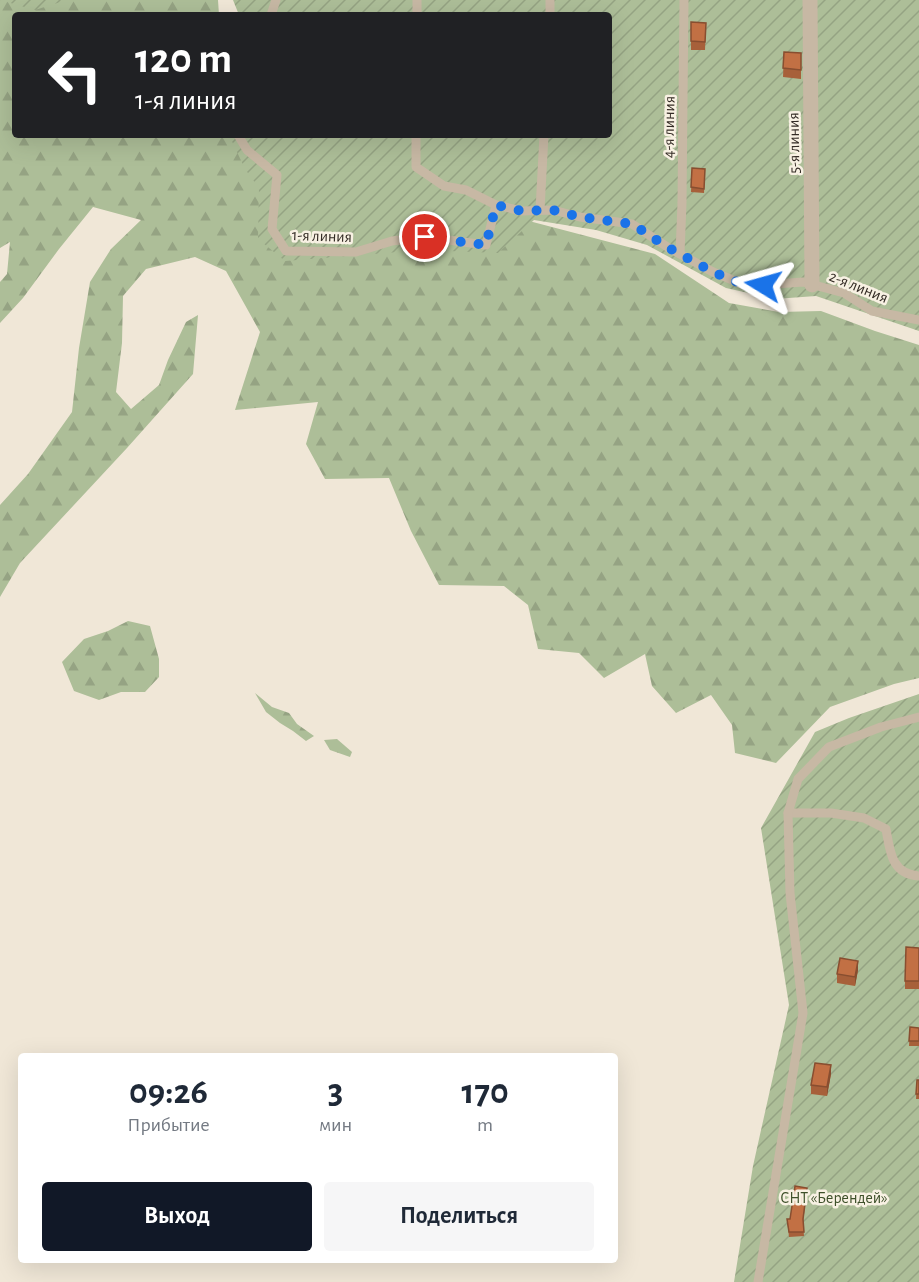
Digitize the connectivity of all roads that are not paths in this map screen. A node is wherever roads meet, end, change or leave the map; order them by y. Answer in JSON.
{"nodes":[{"id":1,"x":684,"y":0,"type":"edge"},
{"id":2,"x":810,"y":0,"type":"edge"},
{"id":3,"x":240,"y":138,"type":"edge"},
{"id":4,"x":416,"y":138,"type":"edge"},
{"id":5,"x":544,"y":138,"type":"edge"},
{"id":6,"x":496,"y":205,"type":"junction"},
{"id":7,"x":540,"y":210,"type":"junction"},
{"id":8,"x":680,"y":254,"type":"junction"},
{"id":9,"x":812,"y":285,"type":"junction"},
{"id":10,"x":919,"y":320,"type":"edge"},
{"id":11,"x":919,"y":717,"type":"edge"},
{"id":12,"x":788,"y":813,"type":"junction"},
{"id":13,"x":919,"y":876,"type":"edge"},
{"id":14,"x":758,"y":1282,"type":"edge"}],
"edges":[{"from":1,"to":8,"type":"lane","name":"4-я линия"},
{"from":2,"to":9,"type":"street","name":"5-я линия"},
{"from":3,"to":6,"type":"lane","name":"1-я линия"},
{"from":4,"to":6,"type":"lane","name":"2-я линия"},
{"from":5,"to":7,"type":"lane"},
{"from":6,"to":7,"type":"lane","name":"2-я линия"},
{"from":7,"to":8,"type":"lane","name":"2-я линия"},
{"from":8,"to":9,"type":"lane","name":"2-я линия"},
{"from":9,"to":10,"type":"lane","name":"2-я линия"},
{"from":11,"to":12,"type":"lane"},
{"from":12,"to":13,"type":"lane"},
{"from":12,"to":14,"type":"lane"}]}
